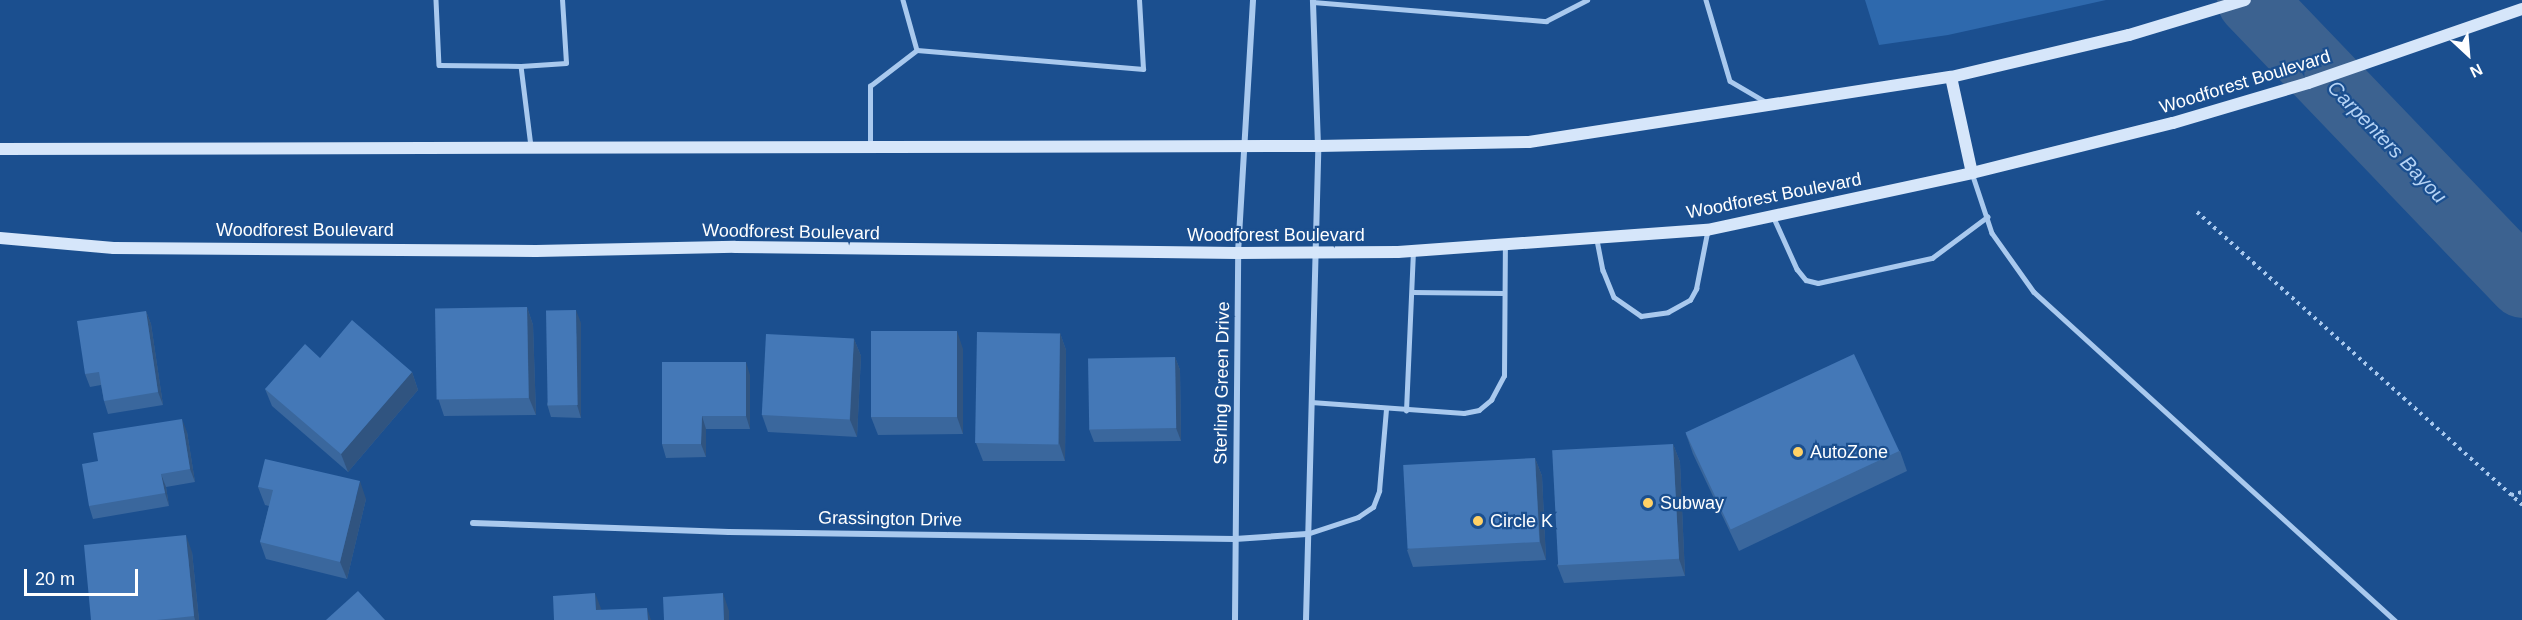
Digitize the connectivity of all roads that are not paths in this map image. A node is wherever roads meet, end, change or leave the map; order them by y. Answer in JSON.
{"nodes":[{"id":1,"x":436,"y":0,"type":"edge"},
{"id":2,"x":562,"y":0,"type":"edge"},
{"id":3,"x":903,"y":0,"type":"edge"},
{"id":4,"x":1139,"y":0,"type":"edge"},
{"id":5,"x":1253,"y":0,"type":"edge"},
{"id":6,"x":1587,"y":0,"type":"edge"},
{"id":7,"x":1706,"y":0,"type":"edge"},
{"id":8,"x":2245,"y":0,"type":"edge"},
{"id":9,"x":1313,"y":1,"type":"edge"},
{"id":10,"x":2522,"y":9,"type":"edge"},
{"id":11,"x":917,"y":50,"type":"junction"},
{"id":12,"x":521,"y":66,"type":"junction"},
{"id":13,"x":1951,"y":77,"type":"junction"},
{"id":14,"x":1771,"y":104,"type":"junction"},
{"id":15,"x":870,"y":146,"type":"junction"},
{"id":16,"x":1244,"y":146,"type":"junction"},
{"id":17,"x":1318,"y":146,"type":"junction"},
{"id":18,"x":531,"y":147,"type":"junction"},
{"id":19,"x":0,"y":149,"type":"edge"},
{"id":20,"x":1972,"y":173,"type":"junction"},
{"id":21,"x":1772,"y":216,"type":"junction"},
{"id":22,"x":1987,"y":217,"type":"junction"},
{"id":23,"x":1707,"y":230,"type":"junction"},
{"id":24,"x":0,"y":238,"type":"edge"},
{"id":25,"x":1598,"y":240,"type":"junction"},
{"id":26,"x":1505,"y":247,"type":"junction"},
{"id":27,"x":1413,"y":251,"type":"junction"},
{"id":28,"x":1238,"y":253,"type":"junction"},
{"id":29,"x":1314,"y":253,"type":"junction"},
{"id":30,"x":1412,"y":292,"type":"junction"},
{"id":31,"x":1504,"y":293,"type":"junction"},
{"id":32,"x":1311,"y":402,"type":"junction"},
{"id":33,"x":1386,"y":409,"type":"junction"},
{"id":34,"x":1406,"y":411,"type":"junction"},
{"id":35,"x":473,"y":523,"type":"dead end"},
{"id":36,"x":1307,"y":534,"type":"junction"},
{"id":37,"x":1235,"y":539,"type":"junction"},
{"id":38,"x":1235,"y":620,"type":"edge"},
{"id":39,"x":1306,"y":620,"type":"edge"},
{"id":40,"x":2395,"y":620,"type":"edge"}],
"edges":[{"from":1,"to":12,"type":"lane"},
{"from":2,"to":12,"type":"lane"},
{"from":3,"to":11,"type":"lane"},
{"from":4,"to":11,"type":"lane"},
{"from":5,"to":16,"type":"street","name":"Sterling Green Drive"},
{"from":6,"to":9,"type":"lane"},
{"from":7,"to":14,"type":"lane"},
{"from":8,"to":13,"type":"main road"},
{"from":9,"to":17,"type":"street"},
{"from":10,"to":20,"type":"main road","name":"Woodforest Boulevard"},
{"from":11,"to":15,"type":"lane"},
{"from":12,"to":18,"type":"lane"},
{"from":13,"to":14,"type":"main road"},
{"from":13,"to":20,"type":"main road"},
{"from":14,"to":17,"type":"main road"},
{"from":15,"to":16,"type":"main road"},
{"from":15,"to":18,"type":"main road"},
{"from":16,"to":17,"type":"main road"},
{"from":16,"to":28,"type":"street","name":"Sterling Green Drive"},
{"from":17,"to":29,"type":"street"},
{"from":18,"to":19,"type":"main road"},
{"from":20,"to":21,"type":"main road","name":"Woodforest Boulevard"},
{"from":20,"to":22,"type":"lane"},
{"from":21,"to":22,"type":"lane"},
{"from":21,"to":23,"type":"main road","name":"Woodforest Boulevard"},
{"from":22,"to":40,"type":"lane"},
{"from":23,"to":25,"type":"main road","name":"Woodforest Boulevard"},
{"from":23,"to":25,"type":"lane"},
{"from":24,"to":28,"type":"main road","name":"Woodforest Boulevard"},
{"from":25,"to":26,"type":"main road","name":"Woodforest Boulevard"},
{"from":26,"to":27,"type":"main road","name":"Woodforest Boulevard"},
{"from":26,"to":31,"type":"lane"},
{"from":27,"to":29,"type":"main road","name":"Woodforest Boulevard"},
{"from":27,"to":30,"type":"lane"},
{"from":28,"to":29,"type":"main road","name":"Woodforest Boulevard"},
{"from":28,"to":37,"type":"street","name":"Sterling Green Drive"},
{"from":29,"to":32,"type":"street"},
{"from":30,"to":31,"type":"lane"},
{"from":30,"to":34,"type":"lane"},
{"from":31,"to":34,"type":"lane"},
{"from":32,"to":33,"type":"lane"},
{"from":32,"to":36,"type":"street"},
{"from":33,"to":34,"type":"lane"},
{"from":33,"to":36,"type":"lane"},
{"from":35,"to":37,"type":"street","name":"Grassington Drive"},
{"from":36,"to":37,"type":"street","name":"Grassington Drive"},
{"from":36,"to":39,"type":"street"},
{"from":37,"to":38,"type":"street","name":"Sterling Green Drive"}]}
